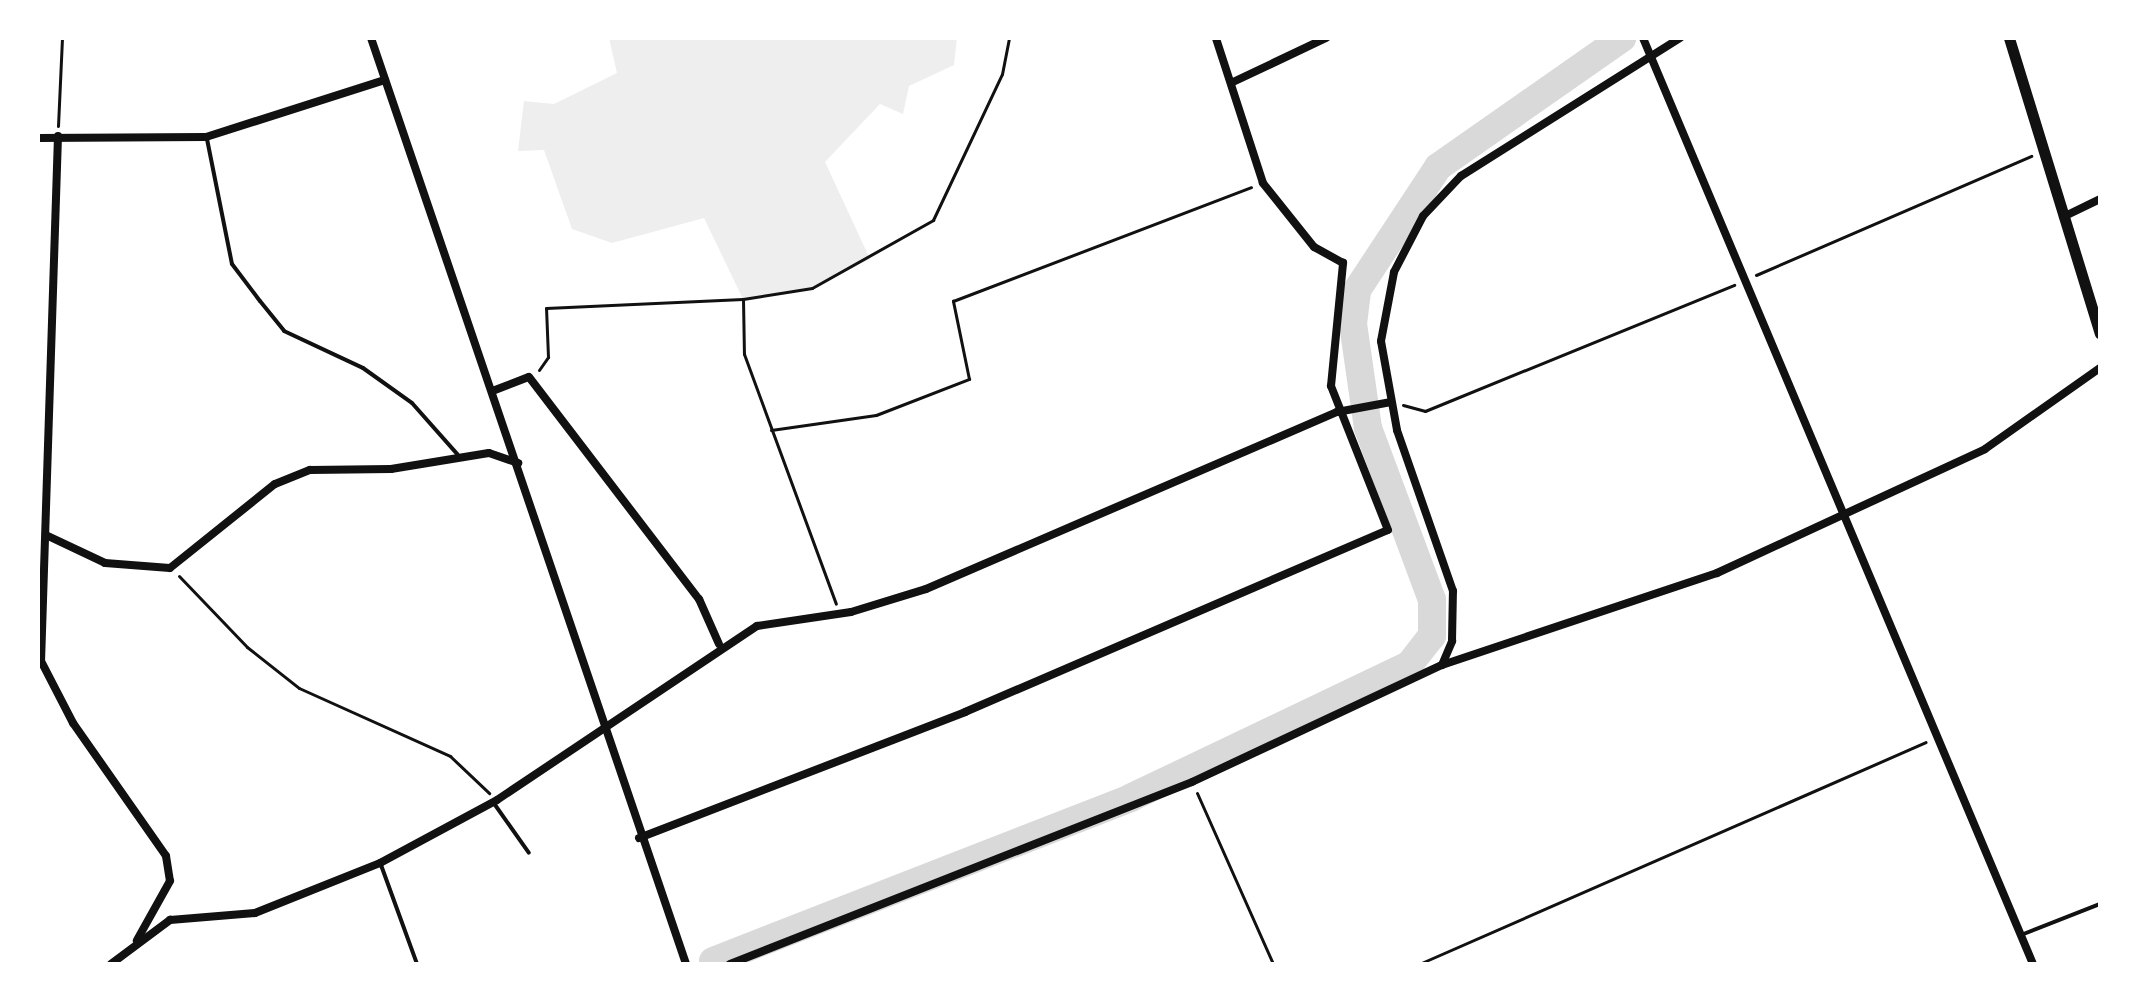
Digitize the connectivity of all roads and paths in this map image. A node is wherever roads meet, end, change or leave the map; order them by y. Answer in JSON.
{"nodes":[{"id":1,"x":62,"y":38,"type":"edge"},
{"id":2,"x":371,"y":38,"type":"edge"},
{"id":3,"x":1009,"y":38,"type":"edge"},
{"id":4,"x":1216,"y":38,"type":"edge"},
{"id":5,"x":1326,"y":38,"type":"edge"},
{"id":6,"x":1680,"y":38,"type":"edge"},
{"id":7,"x":2009,"y":38,"type":"edge"},
{"id":8,"x":1643,"y":39,"type":"edge"},
{"id":9,"x":1650,"y":57,"type":"junction"},
{"id":10,"x":385,"y":80,"type":"junction"},
{"id":11,"x":1233,"y":82,"type":"junction"},
{"id":12,"x":58,"y":136,"type":"junction"},
{"id":13,"x":206,"y":137,"type":"junction"},
{"id":14,"x":38,"y":138,"type":"edge"},
{"id":15,"x":2042,"y":152,"type":"junction"},
{"id":16,"x":1263,"y":183,"type":"junction"},
{"id":17,"x":2100,"y":199,"type":"edge"},
{"id":18,"x":2063,"y":217,"type":"junction"},
{"id":19,"x":1746,"y":280,"type":"junction"},
{"id":20,"x":743,"y":299,"type":"junction"},
{"id":21,"x":2100,"y":333,"type":"edge"},
{"id":22,"x":2100,"y":368,"type":"edge"},
{"id":23,"x":529,"y":377,"type":"junction"},
{"id":24,"x":495,"y":390,"type":"junction"},
{"id":25,"x":1391,"y":402,"type":"junction"},
{"id":26,"x":1338,"y":412,"type":"junction"},
{"id":27,"x":771,"y":430,"type":"junction"},
{"id":28,"x":458,"y":455,"type":"junction"},
{"id":29,"x":518,"y":463,"type":"junction"},
{"id":30,"x":1846,"y":515,"type":"junction"},
{"id":31,"x":48,"y":536,"type":"junction"},
{"id":32,"x":170,"y":568,"type":"junction"},
{"id":33,"x":839,"y":611,"type":"junction"},
{"id":34,"x":719,"y":644,"type":"junction"},
{"id":35,"x":1442,"y":665,"type":"junction"},
{"id":36,"x":603,"y":727,"type":"junction"},
{"id":37,"x":1936,"y":737,"type":"junction"},
{"id":38,"x":1192,"y":782,"type":"junction"},
{"id":39,"x":495,"y":801,"type":"junction"},
{"id":40,"x":639,"y":838,"type":"junction"},
{"id":41,"x":529,"y":853,"type":"dead end"},
{"id":42,"x":380,"y":863,"type":"junction"},
{"id":43,"x":2100,"y":904,"type":"edge"},
{"id":44,"x":2021,"y":935,"type":"junction"},
{"id":45,"x":131,"y":947,"type":"junction"},
{"id":46,"x":111,"y":964,"type":"edge"},
{"id":47,"x":417,"y":964,"type":"edge"},
{"id":48,"x":686,"y":964,"type":"edge"},
{"id":49,"x":730,"y":964,"type":"edge"},
{"id":50,"x":1273,"y":964,"type":"edge"},
{"id":51,"x":1419,"y":964,"type":"edge"},
{"id":52,"x":2033,"y":964,"type":"edge"}],
"edges":[{"from":1,"to":12,"type":"path"},
{"from":2,"to":10,"type":"street"},
{"from":3,"to":20,"type":"path"},
{"from":4,"to":11,"type":"street"},
{"from":5,"to":11,"type":"street"},
{"from":6,"to":9,"type":"street"},
{"from":7,"to":15,"type":"main road"},
{"from":8,"to":9,"type":"street"},
{"from":9,"to":19,"type":"street"},
{"from":9,"to":25,"type":"street"},
{"from":10,"to":13,"type":"street"},
{"from":10,"to":24,"type":"street"},
{"from":11,"to":16,"type":"street"},
{"from":12,"to":13,"type":"street"},
{"from":12,"to":14,"type":"street"},
{"from":12,"to":31,"type":"street"},
{"from":13,"to":28,"type":"lane"},
{"from":15,"to":18,"type":"main road"},
{"from":15,"to":19,"type":"path"},
{"from":16,"to":26,"type":"street"},
{"from":16,"to":27,"type":"path"},
{"from":17,"to":18,"type":"street"},
{"from":18,"to":21,"type":"main road"},
{"from":19,"to":25,"type":"path"},
{"from":19,"to":30,"type":"street"},
{"from":20,"to":23,"type":"path"},
{"from":20,"to":27,"type":"path"},
{"from":22,"to":30,"type":"street"},
{"from":23,"to":24,"type":"street"},
{"from":23,"to":34,"type":"street"},
{"from":24,"to":29,"type":"street"},
{"from":25,"to":26,"type":"street"},
{"from":25,"to":35,"type":"street"},
{"from":26,"to":33,"type":"street"},
{"from":26,"to":40,"type":"street"},
{"from":27,"to":33,"type":"path"},
{"from":28,"to":29,"type":"street"},
{"from":28,"to":32,"type":"street"},
{"from":29,"to":36,"type":"street"},
{"from":30,"to":35,"type":"street"},
{"from":30,"to":37,"type":"street"},
{"from":31,"to":32,"type":"street"},
{"from":31,"to":45,"type":"street"},
{"from":32,"to":39,"type":"path"},
{"from":33,"to":34,"type":"street"},
{"from":34,"to":36,"type":"street"},
{"from":35,"to":38,"type":"street"},
{"from":36,"to":39,"type":"street"},
{"from":36,"to":40,"type":"street"},
{"from":37,"to":44,"type":"street"},
{"from":37,"to":51,"type":"path"},
{"from":38,"to":49,"type":"street"},
{"from":38,"to":50,"type":"path"},
{"from":39,"to":41,"type":"lane"},
{"from":39,"to":42,"type":"street"},
{"from":40,"to":48,"type":"street"},
{"from":42,"to":45,"type":"street"},
{"from":42,"to":47,"type":"lane"},
{"from":43,"to":44,"type":"lane"},
{"from":44,"to":52,"type":"street"},
{"from":45,"to":46,"type":"street"}]}
